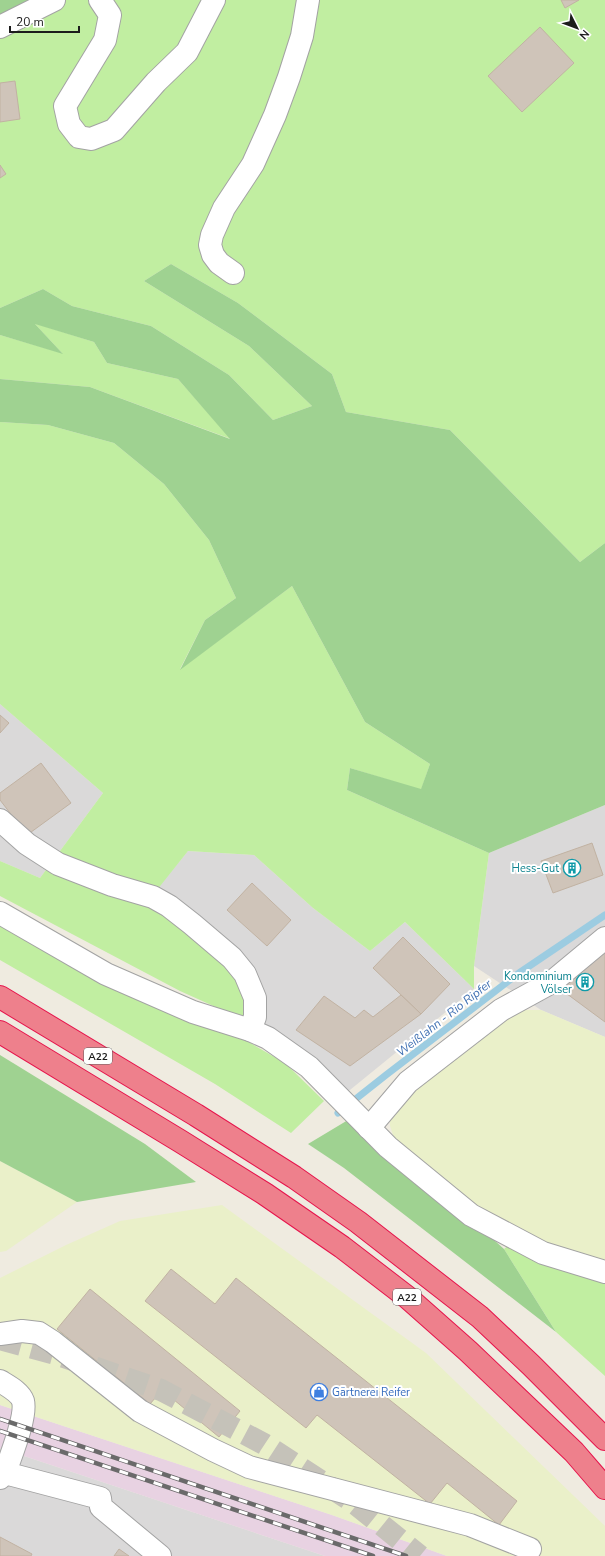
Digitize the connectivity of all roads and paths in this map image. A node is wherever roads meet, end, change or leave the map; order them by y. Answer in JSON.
{"nodes":[{"id":1,"x":54,"y":0,"type":"edge"},
{"id":2,"x":100,"y":0,"type":"edge"},
{"id":3,"x":214,"y":0,"type":"edge"},
{"id":4,"x":308,"y":0,"type":"edge"},
{"id":5,"x":0,"y":27,"type":"edge"},
{"id":6,"x":233,"y":273,"type":"dead end"},
{"id":7,"x":0,"y":820,"type":"edge"},
{"id":8,"x":0,"y":913,"type":"edge"},
{"id":9,"x":605,"y":938,"type":"edge"},
{"id":10,"x":0,"y":998,"type":"edge"},
{"id":11,"x":250,"y":1030,"type":"junction"},
{"id":12,"x":0,"y":1032,"type":"edge"},
{"id":13,"x":369,"y":1128,"type":"junction"},
{"id":14,"x":605,"y":1272,"type":"edge"},
{"id":15,"x":0,"y":1334,"type":"edge"},
{"id":16,"x":0,"y":1381,"type":"edge"},
{"id":17,"x":605,"y":1439,"type":"edge"},
{"id":18,"x":2,"y":1476,"type":"edge"},
{"id":19,"x":605,"y":1488,"type":"edge"},
{"id":20,"x":530,"y":1549,"type":"dead end"},
{"id":21,"x":160,"y":1556,"type":"edge"}],
"edges":[{"from":1,"to":5,"type":"street"},
{"from":2,"to":3,"type":"street"},
{"from":4,"to":6,"type":"street"},
{"from":7,"to":11,"type":"street"},
{"from":8,"to":11,"type":"street"},
{"from":9,"to":13,"type":"street"},
{"from":10,"to":17,"type":"highway","number":"A22"},
{"from":11,"to":13,"type":"street"},
{"from":12,"to":19,"type":"highway","number":"A22"},
{"from":13,"to":14,"type":"street"},
{"from":15,"to":20,"type":"street"},
{"from":16,"to":18,"type":"street"},
{"from":18,"to":21,"type":"street"}]}
